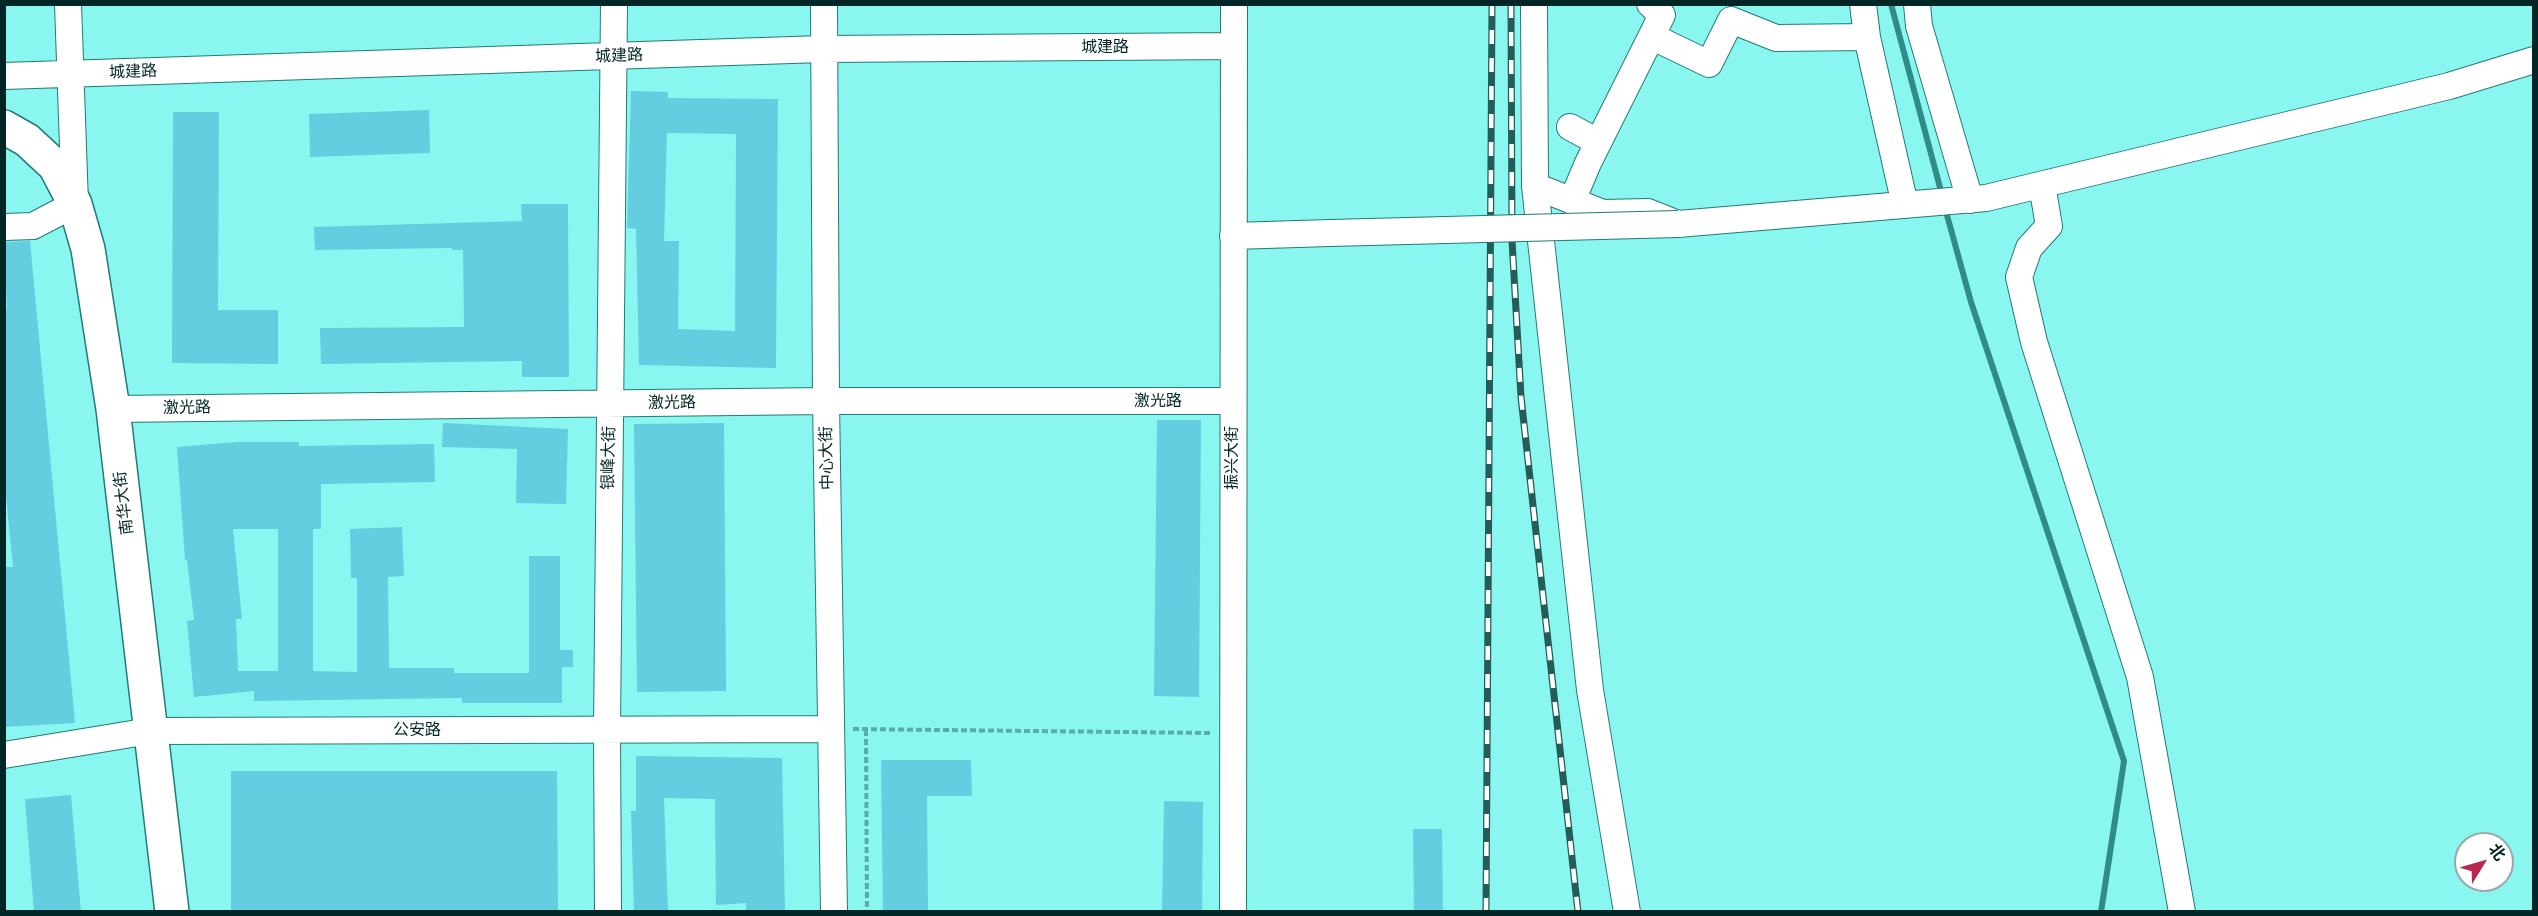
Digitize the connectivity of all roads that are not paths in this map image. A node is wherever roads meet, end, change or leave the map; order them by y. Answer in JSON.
{"nodes":[{"id":1,"x":68,"y":4,"type":"edge"},
{"id":2,"x":614,"y":4,"type":"edge"},
{"id":3,"x":824,"y":4,"type":"edge"},
{"id":4,"x":1234,"y":4,"type":"edge"},
{"id":5,"x":1534,"y":4,"type":"edge"},
{"id":6,"x":1650,"y":4,"type":"edge"},
{"id":7,"x":1863,"y":4,"type":"edge"},
{"id":8,"x":1917,"y":4,"type":"edge"},
{"id":9,"x":1653,"y":37,"type":"junction"},
{"id":10,"x":1867,"y":37,"type":"junction"},
{"id":11,"x":1234,"y":46,"type":"junction"},
{"id":12,"x":822,"y":49,"type":"junction"},
{"id":13,"x":613,"y":56,"type":"junction"},
{"id":14,"x":2534,"y":60,"type":"edge"},
{"id":15,"x":72,"y":74,"type":"junction"},
{"id":16,"x":4,"y":76,"type":"edge"},
{"id":17,"x":4,"y":127,"type":"edge"},
{"id":18,"x":1570,"y":127,"type":"dead end"},
{"id":19,"x":1598,"y":142,"type":"junction"},
{"id":20,"x":2042,"y":185,"type":"junction"},
{"id":21,"x":1535,"y":186,"type":"junction"},
{"id":22,"x":1572,"y":201,"type":"junction"},
{"id":23,"x":1952,"y":201,"type":"junction"},
{"id":24,"x":75,"y":204,"type":"junction"},
{"id":25,"x":1905,"y":205,"type":"junction"},
{"id":26,"x":1678,"y":224,"type":"junction"},
{"id":27,"x":4,"y":226,"type":"edge"},
{"id":28,"x":1233,"y":236,"type":"junction"},
{"id":29,"x":826,"y":401,"type":"junction"},
{"id":30,"x":1232,"y":401,"type":"junction"},
{"id":31,"x":610,"y":403,"type":"junction"},
{"id":32,"x":113,"y":409,"type":"junction"},
{"id":33,"x":831,"y":729,"type":"junction"},
{"id":34,"x":607,"y":730,"type":"junction"},
{"id":35,"x":150,"y":731,"type":"junction"},
{"id":36,"x":4,"y":755,"type":"edge"},
{"id":37,"x":172,"y":912,"type":"edge"},
{"id":38,"x":608,"y":912,"type":"edge"},
{"id":39,"x":834,"y":912,"type":"edge"},
{"id":40,"x":1233,"y":912,"type":"edge"},
{"id":41,"x":1627,"y":912,"type":"edge"},
{"id":42,"x":2182,"y":912,"type":"edge"}],
"edges":[{"from":1,"to":15,"type":"street"},
{"from":2,"to":13,"type":"street","name":"银峰大街"},
{"from":3,"to":12,"type":"street","name":"中心大街"},
{"from":4,"to":11,"type":"street","name":"振兴大街"},
{"from":5,"to":21,"type":"street"},
{"from":6,"to":9,"type":"street"},
{"from":7,"to":10,"type":"street"},
{"from":8,"to":23,"type":"street"},
{"from":9,"to":10,"type":"street"},
{"from":9,"to":19,"type":"street"},
{"from":10,"to":25,"type":"street"},
{"from":11,"to":12,"type":"street","name":"城建路"},
{"from":11,"to":28,"type":"street","name":"振兴大街"},
{"from":12,"to":13,"type":"street","name":"城建路"},
{"from":12,"to":29,"type":"street","name":"中心大街"},
{"from":13,"to":15,"type":"street","name":"城建路"},
{"from":13,"to":31,"type":"street","name":"银峰大街"},
{"from":14,"to":20,"type":"street"},
{"from":15,"to":16,"type":"street","name":"城建路"},
{"from":15,"to":24,"type":"street"},
{"from":17,"to":24,"type":"main road","name":"南华大街"},
{"from":18,"to":19,"type":"street"},
{"from":19,"to":22,"type":"street"},
{"from":20,"to":23,"type":"street"},
{"from":20,"to":42,"type":"street"},
{"from":21,"to":22,"type":"street"},
{"from":21,"to":41,"type":"street"},
{"from":22,"to":26,"type":"street"},
{"from":23,"to":25,"type":"street"},
{"from":24,"to":27,"type":"street"},
{"from":24,"to":32,"type":"main road","name":"南华大街"},
{"from":25,"to":26,"type":"street"},
{"from":26,"to":28,"type":"street","bridge":true},
{"from":28,"to":30,"type":"street","name":"振兴大街"},
{"from":29,"to":30,"type":"street","name":"激光路"},
{"from":29,"to":31,"type":"street","name":"激光路"},
{"from":29,"to":33,"type":"street","name":"中心大街"},
{"from":30,"to":40,"type":"street","name":"振兴大街"},
{"from":31,"to":32,"type":"street","name":"激光路"},
{"from":31,"to":34,"type":"street","name":"银峰大街"},
{"from":32,"to":35,"type":"main road","name":"南华大街"},
{"from":33,"to":34,"type":"street","name":"公安路"},
{"from":33,"to":39,"type":"street","name":"中心大街"},
{"from":34,"to":35,"type":"street","name":"公安路"},
{"from":34,"to":38,"type":"street","name":"银峰大街"},
{"from":35,"to":36,"type":"street","name":"公安路"},
{"from":35,"to":37,"type":"main road","name":"南华大街"}]}
